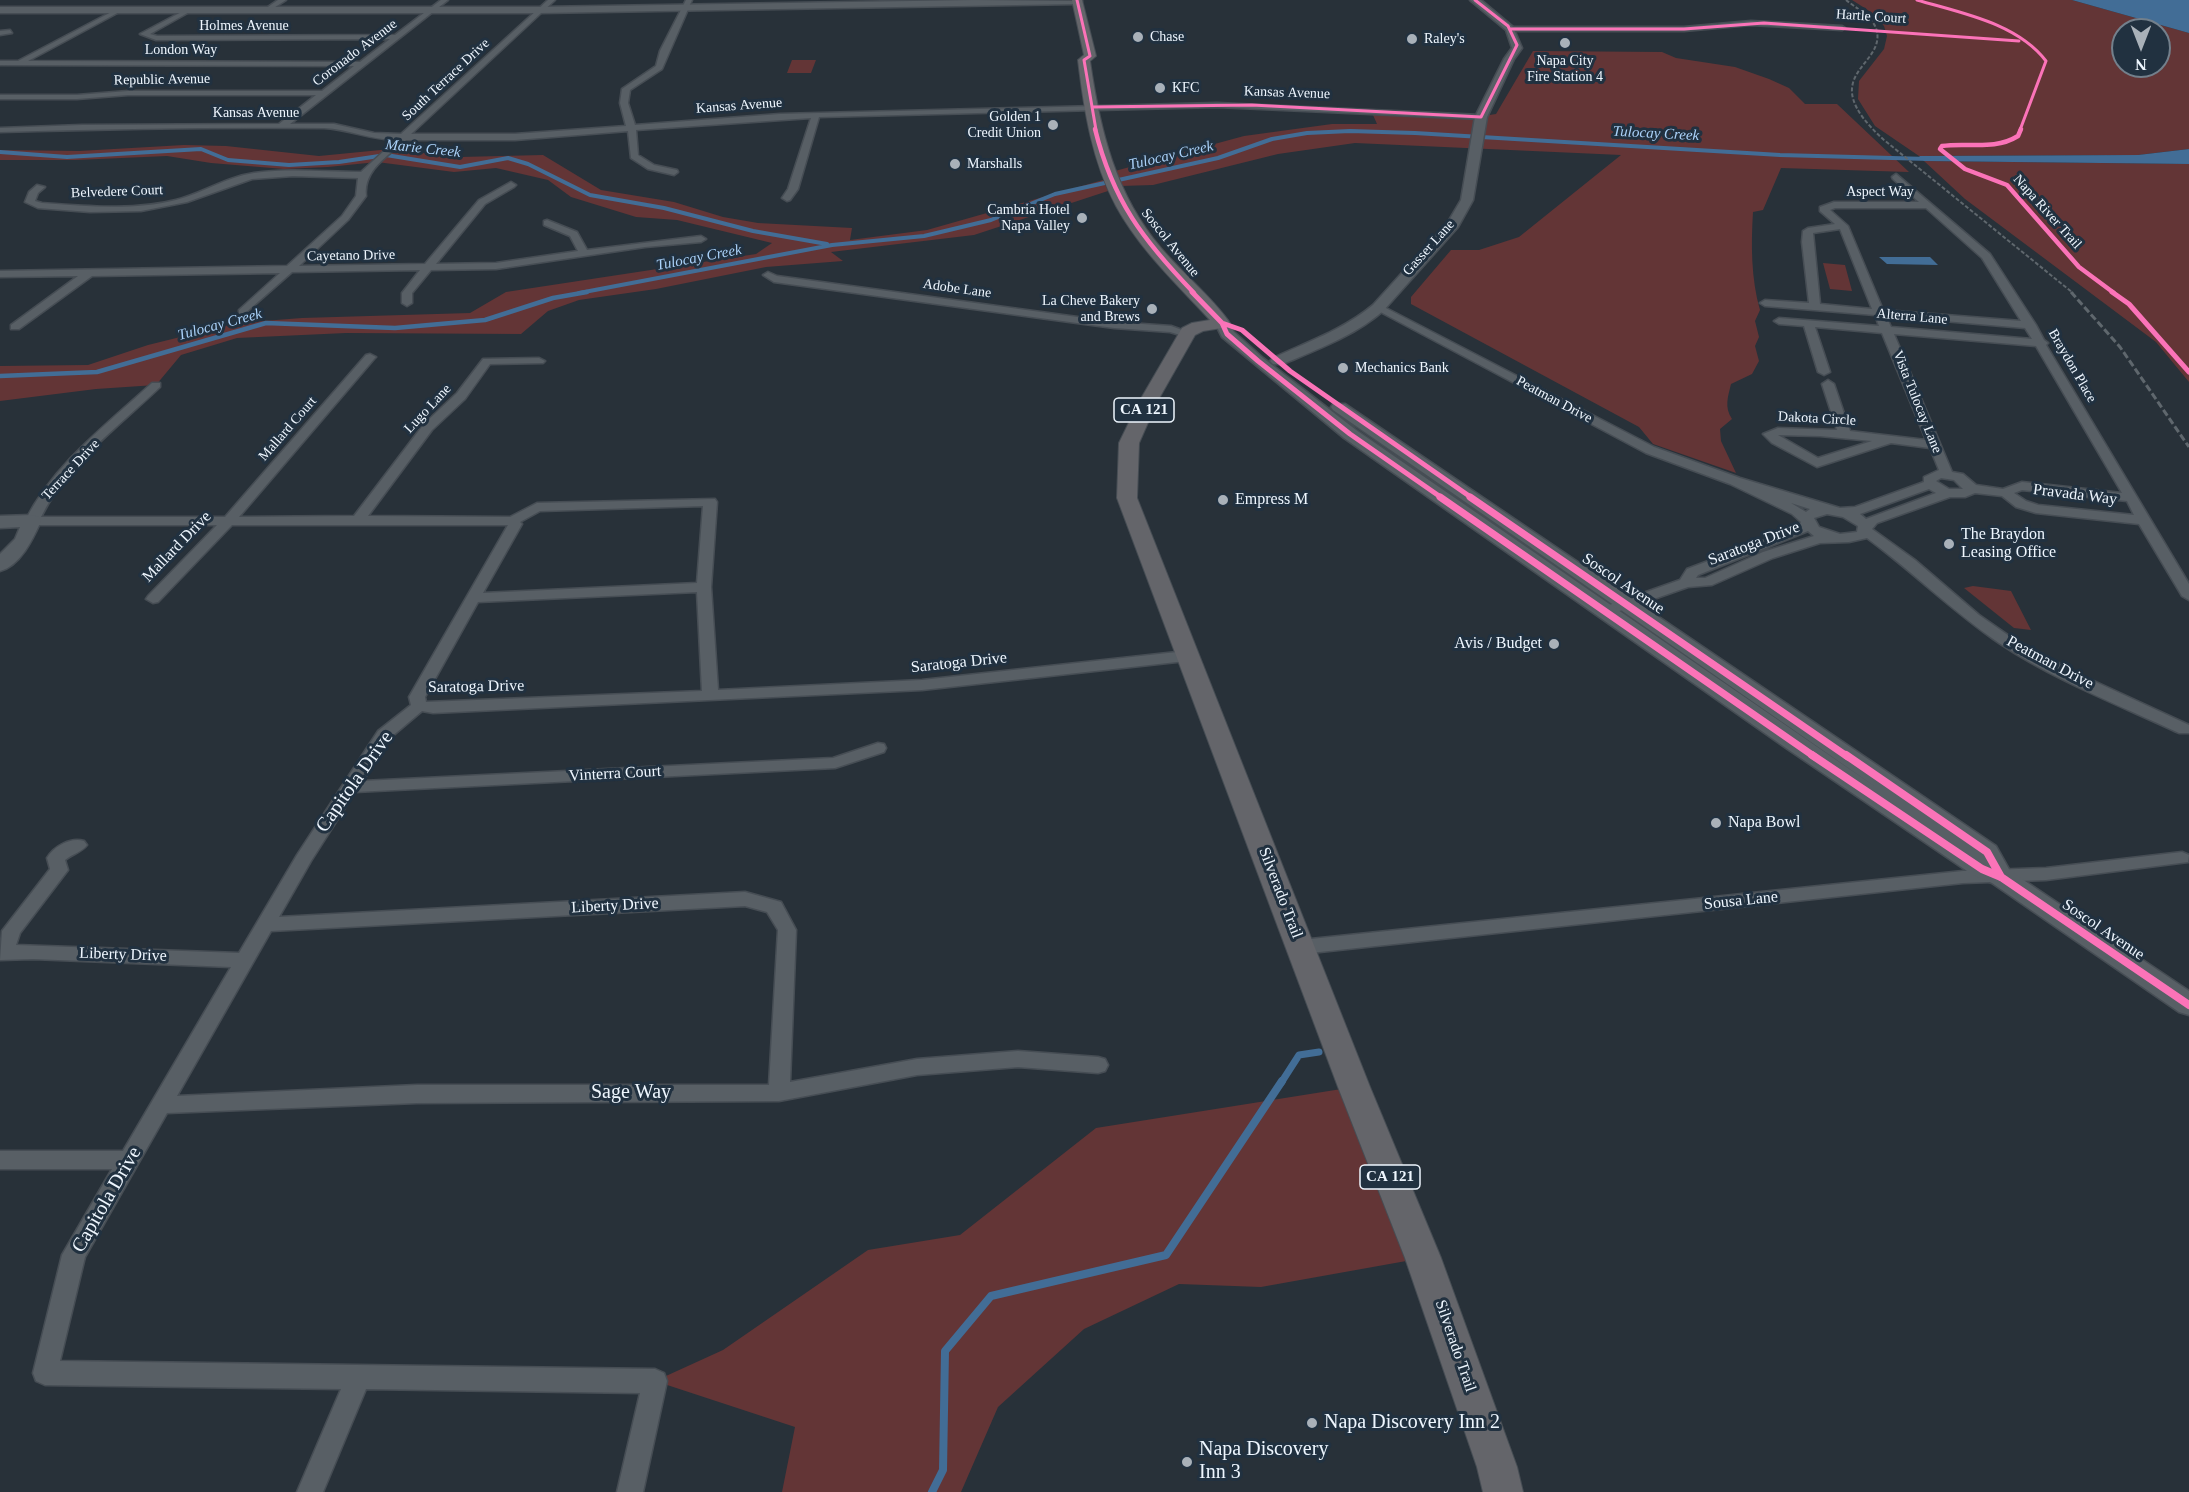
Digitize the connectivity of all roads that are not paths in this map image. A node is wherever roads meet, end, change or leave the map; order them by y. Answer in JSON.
{"nodes":[{"id":1,"x":18,"y":0,"type":"edge"},
{"id":2,"x":198,"y":0,"type":"edge"},
{"id":3,"x":283,"y":0,"type":"edge"},
{"id":4,"x":446,"y":0,"type":"edge"},
{"id":5,"x":552,"y":0,"type":"edge"},
{"id":6,"x":1475,"y":0,"type":"edge"},
{"id":7,"x":1482,"y":0,"type":"edge"},
{"id":8,"x":1077,"y":1,"type":"edge"},
{"id":9,"x":840,"y":2,"type":"edge"},
{"id":10,"x":687,"y":4,"type":"edge"},
{"id":11,"x":1061,"y":4,"type":"edge"},
{"id":12,"x":0,"y":9,"type":"edge"},
{"id":13,"x":119,"y":10,"type":"junction"},
{"id":14,"x":184,"y":10,"type":"junction"},
{"id":15,"x":267,"y":10,"type":"junction"},
{"id":16,"x":432,"y":10,"type":"junction"},
{"id":17,"x":540,"y":10,"type":"junction"},
{"id":18,"x":1496,"y":15,"type":"junction"},
{"id":19,"x":1842,"y":28,"type":"dead end"},
{"id":20,"x":1510,"y":30,"type":"junction"},
{"id":21,"x":10,"y":32,"type":"dead end"},
{"id":22,"x":0,"y":33,"type":"edge"},
{"id":23,"x":396,"y":38,"type":"junction"},
{"id":24,"x":0,"y":63,"type":"edge"},
{"id":25,"x":18,"y":63,"type":"junction"},
{"id":26,"x":363,"y":64,"type":"junction"},
{"id":27,"x":324,"y":93,"type":"junction"},
{"id":28,"x":0,"y":97,"type":"edge"},
{"id":29,"x":1092,"y":107,"type":"junction"},
{"id":30,"x":816,"y":115,"type":"junction"},
{"id":31,"x":1480,"y":123,"type":"junction"},
{"id":32,"x":280,"y":127,"type":"junction"},
{"id":33,"x":631,"y":128,"type":"junction"},
{"id":34,"x":0,"y":130,"type":"edge"},
{"id":35,"x":404,"y":137,"type":"junction"},
{"id":36,"x":674,"y":172,"type":"dead end"},
{"id":37,"x":363,"y":176,"type":"junction"},
{"id":38,"x":1896,"y":177,"type":"dead end"},
{"id":39,"x":511,"y":185,"type":"dead end"},
{"id":40,"x":40,"y":186,"type":"dead end"},
{"id":41,"x":787,"y":198,"type":"dead end"},
{"id":42,"x":1929,"y":205,"type":"junction"},
{"id":43,"x":547,"y":223,"type":"dead end"},
{"id":44,"x":1843,"y":226,"type":"junction"},
{"id":45,"x":701,"y":239,"type":"dead end"},
{"id":46,"x":584,"y":253,"type":"junction"},
{"id":47,"x":426,"y":268,"type":"junction"},
{"id":48,"x":287,"y":271,"type":"junction"},
{"id":49,"x":90,"y":272,"type":"junction"},
{"id":50,"x":0,"y":274,"type":"edge"},
{"id":51,"x":768,"y":275,"type":"dead end"},
{"id":52,"x":1196,"y":296,"type":"junction"},
{"id":53,"x":407,"y":303,"type":"dead end"},
{"id":54,"x":1765,"y":303,"type":"dead end"},
{"id":55,"x":1378,"y":308,"type":"junction"},
{"id":56,"x":1815,"y":308,"type":"junction"},
{"id":57,"x":243,"y":312,"type":"dead end"},
{"id":58,"x":1878,"y":313,"type":"junction"},
{"id":59,"x":1779,"y":321,"type":"dead end"},
{"id":60,"x":1222,"y":323,"type":"junction"},
{"id":61,"x":1808,"y":324,"type":"junction"},
{"id":62,"x":2031,"y":325,"type":"junction"},
{"id":63,"x":15,"y":327,"type":"dead end"},
{"id":64,"x":1887,"y":330,"type":"junction"},
{"id":65,"x":1185,"y":337,"type":"junction"},
{"id":66,"x":2042,"y":343,"type":"junction"},
{"id":67,"x":370,"y":357,"type":"dead end"},
{"id":68,"x":540,"y":361,"type":"dead end"},
{"id":69,"x":1278,"y":361,"type":"junction"},
{"id":70,"x":156,"y":385,"type":"dead end"},
{"id":71,"x":1845,"y":435,"type":"junction"},
{"id":72,"x":1887,"y":440,"type":"junction"},
{"id":73,"x":1934,"y":445,"type":"junction"},
{"id":74,"x":1947,"y":475,"type":"junction"},
{"id":75,"x":1735,"y":481,"type":"junction"},
{"id":76,"x":1930,"y":484,"type":"junction"},
{"id":77,"x":1971,"y":488,"type":"junction"},
{"id":78,"x":1949,"y":493,"type":"junction"},
{"id":79,"x":2006,"y":494,"type":"junction"},
{"id":80,"x":2131,"y":498,"type":"junction"},
{"id":81,"x":1834,"y":511,"type":"junction"},
{"id":82,"x":359,"y":519,"type":"junction"},
{"id":83,"x":2144,"y":520,"type":"junction"},
{"id":84,"x":32,"y":521,"type":"junction"},
{"id":85,"x":228,"y":521,"type":"junction"},
{"id":86,"x":512,"y":521,"type":"junction"},
{"id":87,"x":1807,"y":521,"type":"junction"},
{"id":88,"x":0,"y":522,"type":"edge"},
{"id":89,"x":1866,"y":529,"type":"junction"},
{"id":90,"x":1838,"y":538,"type":"junction"},
{"id":91,"x":0,"y":565,"type":"edge"},
{"id":92,"x":1926,"y":579,"type":"junction"},
{"id":93,"x":1686,"y":583,"type":"junction"},
{"id":94,"x":704,"y":586,"type":"junction"},
{"id":95,"x":2189,"y":596,"type":"edge"},
{"id":96,"x":474,"y":598,"type":"junction"},
{"id":97,"x":153,"y":599,"type":"dead end"},
{"id":98,"x":1629,"y":604,"type":"junction"},
{"id":99,"x":1606,"y":611,"type":"junction"},
{"id":100,"x":1186,"y":656,"type":"junction"},
{"id":101,"x":710,"y":695,"type":"junction"},
{"id":102,"x":419,"y":706,"type":"junction"},
{"id":103,"x":2188,"y":731,"type":"edge"},
{"id":104,"x":878,"y":748,"type":"dead end"},
{"id":105,"x":350,"y":788,"type":"junction"},
{"id":106,"x":78,"y":845,"type":"dead end"},
{"id":107,"x":2187,"y":857,"type":"edge"},
{"id":108,"x":2001,"y":877,"type":"junction"},
{"id":109,"x":266,"y":926,"type":"junction"},
{"id":110,"x":1300,"y":947,"type":"junction"},
{"id":111,"x":2,"y":953,"type":"edge"},
{"id":112,"x":245,"y":960,"type":"junction"},
{"id":113,"x":2189,"y":1005,"type":"edge"},
{"id":114,"x":1098,"y":1065,"type":"dead end"},
{"id":115,"x":779,"y":1093,"type":"junction"},
{"id":116,"x":163,"y":1106,"type":"junction"},
{"id":117,"x":0,"y":1160,"type":"edge"},
{"id":118,"x":129,"y":1161,"type":"junction"},
{"id":119,"x":358,"y":1377,"type":"junction"},
{"id":120,"x":310,"y":1492,"type":"edge"},
{"id":121,"x":630,"y":1492,"type":"edge"},
{"id":122,"x":1503,"y":1492,"type":"edge"}],
"edges":[{"from":1,"to":12,"type":"street"},
{"from":2,"to":14,"type":"street"},
{"from":3,"to":15,"type":"street"},
{"from":4,"to":16,"type":"street","name":"Coronado Avenue"},
{"from":5,"to":17,"type":"street","name":"South Terrace Drive"},
{"from":6,"to":18,"type":"street"},
{"from":7,"to":18,"type":"street"},
{"from":8,"to":11,"type":"street"},
{"from":8,"to":29,"type":"main road","name":"Soscol Avenue"},
{"from":9,"to":10,"type":"street"},
{"from":9,"to":11,"type":"street"},
{"from":10,"to":17,"type":"street"},
{"from":10,"to":33,"type":"street"},
{"from":12,"to":13,"type":"street"},
{"from":13,"to":14,"type":"street"},
{"from":13,"to":25,"type":"street"},
{"from":14,"to":15,"type":"street"},
{"from":14,"to":23,"type":"street","name":"Holmes Avenue"},
{"from":15,"to":16,"type":"street"},
{"from":16,"to":17,"type":"street"},
{"from":16,"to":23,"type":"street","name":"Coronado Avenue"},
{"from":17,"to":35,"type":"street","name":"South Terrace Drive"},
{"from":18,"to":20,"type":"street"},
{"from":19,"to":20,"type":"street","name":"Hartle Court"},
{"from":20,"to":31,"type":"street","name":"Gasser Lane"},
{"from":21,"to":22,"type":"street"},
{"from":23,"to":26,"type":"street","name":"Coronado Avenue"},
{"from":24,"to":25,"type":"street","name":"London Way"},
{"from":25,"to":26,"type":"street","name":"London Way"},
{"from":26,"to":27,"type":"street","name":"Coronado Avenue"},
{"from":27,"to":28,"type":"street","name":"Republic Avenue"},
{"from":27,"to":32,"type":"street","name":"Coronado Avenue"},
{"from":29,"to":30,"type":"street","name":"Kansas Avenue"},
{"from":29,"to":31,"type":"street","name":"Kansas Avenue"},
{"from":29,"to":52,"type":"main road","name":"Soscol Avenue"},
{"from":30,"to":33,"type":"street","name":"Kansas Avenue"},
{"from":30,"to":41,"type":"street"},
{"from":31,"to":55,"type":"street","name":"Gasser Lane"},
{"from":32,"to":34,"type":"street","name":"Kansas Avenue"},
{"from":32,"to":35,"type":"street","name":"Kansas Avenue"},
{"from":33,"to":35,"type":"street","name":"Kansas Avenue"},
{"from":33,"to":36,"type":"street"},
{"from":35,"to":37,"type":"street","name":"South Terrace Drive"},
{"from":37,"to":40,"type":"street","name":"Belvedere Court"},
{"from":37,"to":48,"type":"street","name":"South Terrace Drive"},
{"from":38,"to":42,"type":"street","name":"Braydon Place"},
{"from":39,"to":47,"type":"street"},
{"from":42,"to":44,"type":"street","name":"Aspect Way"},
{"from":42,"to":62,"type":"street","name":"Braydon Place"},
{"from":43,"to":46,"type":"street"},
{"from":44,"to":56,"type":"street"},
{"from":44,"to":58,"type":"street","name":"Aspect Way"},
{"from":45,"to":46,"type":"street","name":"Cayetano Drive"},
{"from":46,"to":47,"type":"street","name":"Cayetano Drive"},
{"from":47,"to":48,"type":"street","name":"Cayetano Drive"},
{"from":47,"to":53,"type":"street"},
{"from":48,"to":49,"type":"street","name":"Cayetano Drive"},
{"from":48,"to":57,"type":"street","name":"South Terrace Drive"},
{"from":49,"to":50,"type":"street","name":"Cayetano Drive"},
{"from":49,"to":63,"type":"street"},
{"from":51,"to":65,"type":"street","name":"Adobe Lane"},
{"from":52,"to":60,"type":"main road","name":"Soscol Avenue"},
{"from":52,"to":65,"type":"main road"},
{"from":54,"to":56,"type":"street"},
{"from":55,"to":69,"type":"street","name":"Gasser Lane"},
{"from":55,"to":75,"type":"street","name":"Peatman Drive"},
{"from":56,"to":58,"type":"street"},
{"from":58,"to":62,"type":"street"},
{"from":58,"to":64,"type":"street","name":"Aspect Way"},
{"from":59,"to":61,"type":"street","name":"Alterra Lane"},
{"from":60,"to":65,"type":"main road"},
{"from":60,"to":69,"type":"street","name":"Soscol Avenue"},
{"from":60,"to":99,"type":"street","name":"Soscol Avenue"},
{"from":61,"to":64,"type":"street","name":"Alterra Lane"},
{"from":61,"to":71,"type":"street"},
{"from":62,"to":66,"type":"street","name":"Braydon Place"},
{"from":64,"to":66,"type":"street","name":"Alterra Lane"},
{"from":64,"to":73,"type":"street","name":"Vista Tulocay Lane"},
{"from":65,"to":100,"type":"main road","name":"Silverado Trail","number":"CA 121"},
{"from":66,"to":80,"type":"street","name":"Braydon Place"},
{"from":67,"to":85,"type":"street","name":"Mallard Court"},
{"from":68,"to":82,"type":"street","name":"Lugo Lane"},
{"from":69,"to":98,"type":"street","name":"Soscol Avenue"},
{"from":70,"to":84,"type":"street","name":"Terrace Drive"},
{"from":71,"to":72,"type":"street","name":"Dakota Circle"},
{"from":71,"to":72,"type":"street","name":"Dakota Circle"},
{"from":72,"to":73,"type":"street","name":"Dakota Circle"},
{"from":73,"to":74,"type":"street","name":"Vista Tulocay Lane"},
{"from":74,"to":76,"type":"street","name":"Vista Tulocay Lane"},
{"from":74,"to":77,"type":"street","name":"Vista Tulocay Lane"},
{"from":75,"to":81,"type":"street","name":"Peatman Drive"},
{"from":75,"to":87,"type":"street","name":"Peatman Drive"},
{"from":76,"to":78,"type":"street"},
{"from":76,"to":81,"type":"street","name":"Vista Tulocay Lane"},
{"from":77,"to":78,"type":"street"},
{"from":77,"to":79,"type":"street","name":"Pravada Way"},
{"from":78,"to":89,"type":"street"},
{"from":79,"to":80,"type":"street","name":"Pravada Way"},
{"from":79,"to":83,"type":"street","name":"Pravada Way"},
{"from":80,"to":83,"type":"street","name":"Braydon Place"},
{"from":81,"to":87,"type":"street"},
{"from":81,"to":89,"type":"street","name":"Peatman Drive"},
{"from":82,"to":85,"type":"street"},
{"from":82,"to":86,"type":"street"},
{"from":83,"to":95,"type":"street","name":"Braydon Place"},
{"from":84,"to":85,"type":"street"},
{"from":84,"to":88,"type":"street"},
{"from":84,"to":91,"type":"street","name":"Terrace Drive"},
{"from":85,"to":97,"type":"street","name":"Mallard Drive"},
{"from":86,"to":94,"type":"street"},
{"from":86,"to":96,"type":"street","name":"Saratoga Drive"},
{"from":87,"to":90,"type":"street","name":"Peatman Drive"},
{"from":87,"to":93,"type":"street","name":"Saratoga Drive"},
{"from":89,"to":90,"type":"street"},
{"from":89,"to":92,"type":"street","name":"Peatman Drive"},
{"from":90,"to":92,"type":"street","name":"Peatman Drive"},
{"from":90,"to":93,"type":"street","name":"Saratoga Drive"},
{"from":92,"to":103,"type":"street","name":"Peatman Drive"},
{"from":93,"to":98,"type":"street","name":"Saratoga Drive"},
{"from":94,"to":96,"type":"street"},
{"from":94,"to":101,"type":"street"},
{"from":96,"to":102,"type":"street","name":"Saratoga Drive"},
{"from":98,"to":99,"type":"street","name":"Saratoga Drive"},
{"from":98,"to":108,"type":"street","name":"Soscol Avenue"},
{"from":99,"to":108,"type":"street","name":"Soscol Avenue"},
{"from":100,"to":101,"type":"street","name":"Saratoga Drive"},
{"from":100,"to":110,"type":"main road","name":"Silverado Trail","number":"CA 121"},
{"from":101,"to":102,"type":"street","name":"Saratoga Drive"},
{"from":102,"to":105,"type":"street","name":"Capitola Drive"},
{"from":104,"to":105,"type":"street","name":"Vinterra Court"},
{"from":105,"to":109,"type":"street","name":"Capitola Drive"},
{"from":106,"to":111,"type":"street"},
{"from":107,"to":108,"type":"street","name":"Sousa Lane"},
{"from":108,"to":110,"type":"street","name":"Sousa Lane"},
{"from":108,"to":113,"type":"street","name":"Soscol Avenue"},
{"from":109,"to":112,"type":"street","name":"Capitola Drive"},
{"from":109,"to":115,"type":"street","name":"Liberty Drive"},
{"from":110,"to":122,"type":"main road","name":"Silverado Trail","number":"CA 121"},
{"from":111,"to":112,"type":"street","name":"Liberty Drive"},
{"from":112,"to":116,"type":"street","name":"Capitola Drive"},
{"from":114,"to":115,"type":"street","name":"Sage Way"},
{"from":115,"to":116,"type":"street","name":"Sage Way"},
{"from":116,"to":118,"type":"street","name":"Capitola Drive"},
{"from":117,"to":118,"type":"street"},
{"from":118,"to":119,"type":"street","name":"Capitola Drive"},
{"from":119,"to":120,"type":"street"},
{"from":119,"to":121,"type":"street"}]}
